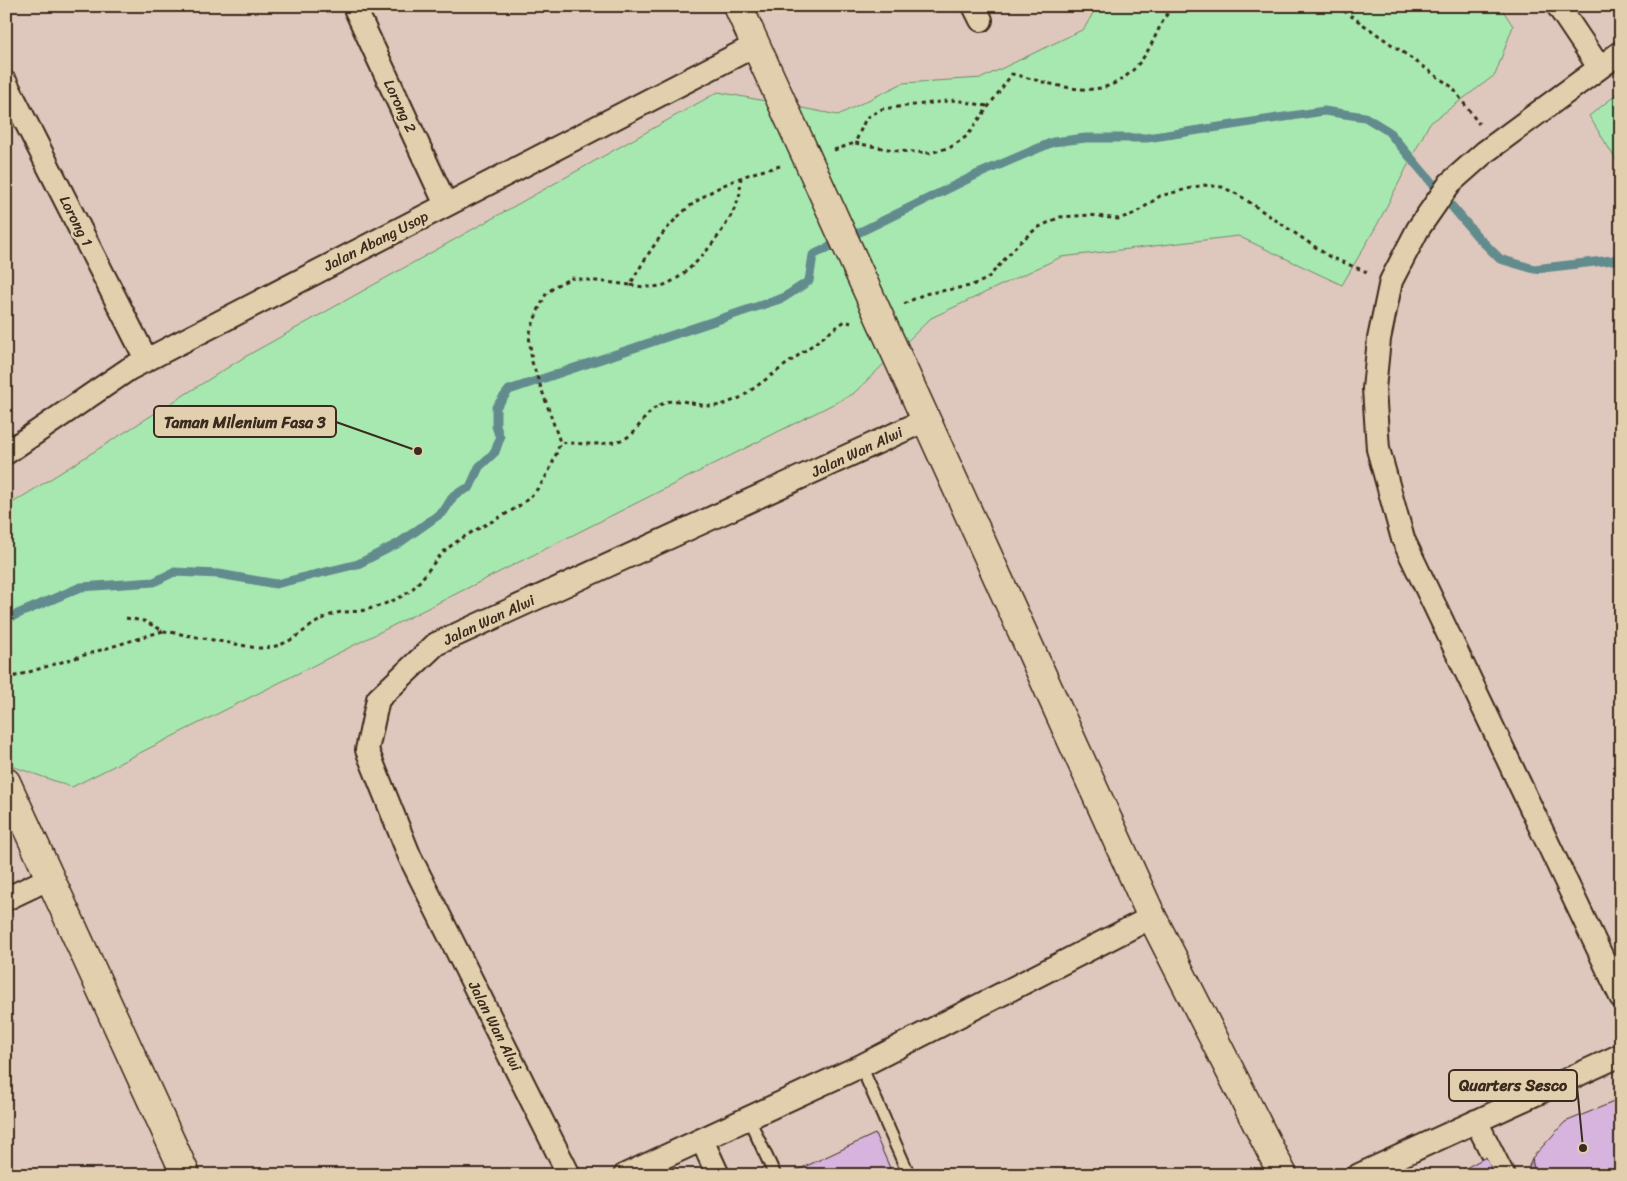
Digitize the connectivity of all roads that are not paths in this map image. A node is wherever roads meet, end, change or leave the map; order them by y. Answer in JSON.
{"nodes":[{"id":1,"x":354,"y":6,"type":"edge"},
{"id":2,"x":738,"y":6,"type":"edge"},
{"id":3,"x":1558,"y":6,"type":"edge"},
{"id":4,"x":756,"y":45,"type":"junction"},
{"id":5,"x":1621,"y":52,"type":"edge"},
{"id":6,"x":1599,"y":68,"type":"junction"},
{"id":7,"x":6,"y":83,"type":"edge"},
{"id":8,"x":446,"y":205,"type":"junction"},
{"id":9,"x":146,"y":359,"type":"junction"},
{"id":10,"x":926,"y":420,"type":"junction"},
{"id":11,"x":6,"y":452,"type":"edge"},
{"id":12,"x":6,"y":782,"type":"edge"},
{"id":13,"x":50,"y":878,"type":"junction"},
{"id":14,"x":6,"y":899,"type":"edge"},
{"id":15,"x":1152,"y":917,"type":"junction"},
{"id":16,"x":1621,"y":997,"type":"edge"},
{"id":17,"x":1621,"y":1056,"type":"edge"},
{"id":18,"x":860,"y":1066,"type":"junction"},
{"id":19,"x":749,"y":1118,"type":"junction"},
{"id":20,"x":1476,"y":1121,"type":"junction"},
{"id":21,"x":702,"y":1140,"type":"junction"},
{"id":22,"x":186,"y":1175,"type":"edge"},
{"id":23,"x":569,"y":1175,"type":"edge"},
{"id":24,"x":625,"y":1175,"type":"edge"},
{"id":25,"x":718,"y":1175,"type":"edge"},
{"id":26,"x":775,"y":1175,"type":"edge"},
{"id":27,"x":908,"y":1175,"type":"edge"},
{"id":28,"x":1283,"y":1175,"type":"edge"},
{"id":29,"x":1359,"y":1175,"type":"edge"},
{"id":30,"x":1503,"y":1175,"type":"edge"}],
"edges":[{"from":1,"to":8,"type":"street","name":"Lorong 2"},
{"from":2,"to":4,"type":"street"},
{"from":3,"to":6,"type":"street"},
{"from":4,"to":8,"type":"street","name":"Jalan Abang Usop"},
{"from":4,"to":10,"type":"street"},
{"from":5,"to":6,"type":"street"},
{"from":6,"to":16,"type":"street"},
{"from":7,"to":9,"type":"street","name":"Lorong 1"},
{"from":8,"to":9,"type":"street","name":"Jalan Abang Usop"},
{"from":9,"to":11,"type":"street","name":"Jalan Abang Usop"},
{"from":10,"to":15,"type":"street"},
{"from":10,"to":23,"type":"street","name":"Jalan Wan Alwi"},
{"from":12,"to":13,"type":"street"},
{"from":13,"to":14,"type":"street"},
{"from":13,"to":22,"type":"street"},
{"from":15,"to":18,"type":"street"},
{"from":15,"to":28,"type":"street"},
{"from":17,"to":20,"type":"street"},
{"from":18,"to":19,"type":"street"},
{"from":18,"to":27,"type":"lane"},
{"from":19,"to":21,"type":"street"},
{"from":19,"to":26,"type":"lane"},
{"from":20,"to":29,"type":"street"},
{"from":20,"to":30,"type":"street"},
{"from":21,"to":24,"type":"street"},
{"from":21,"to":25,"type":"street"}]}
